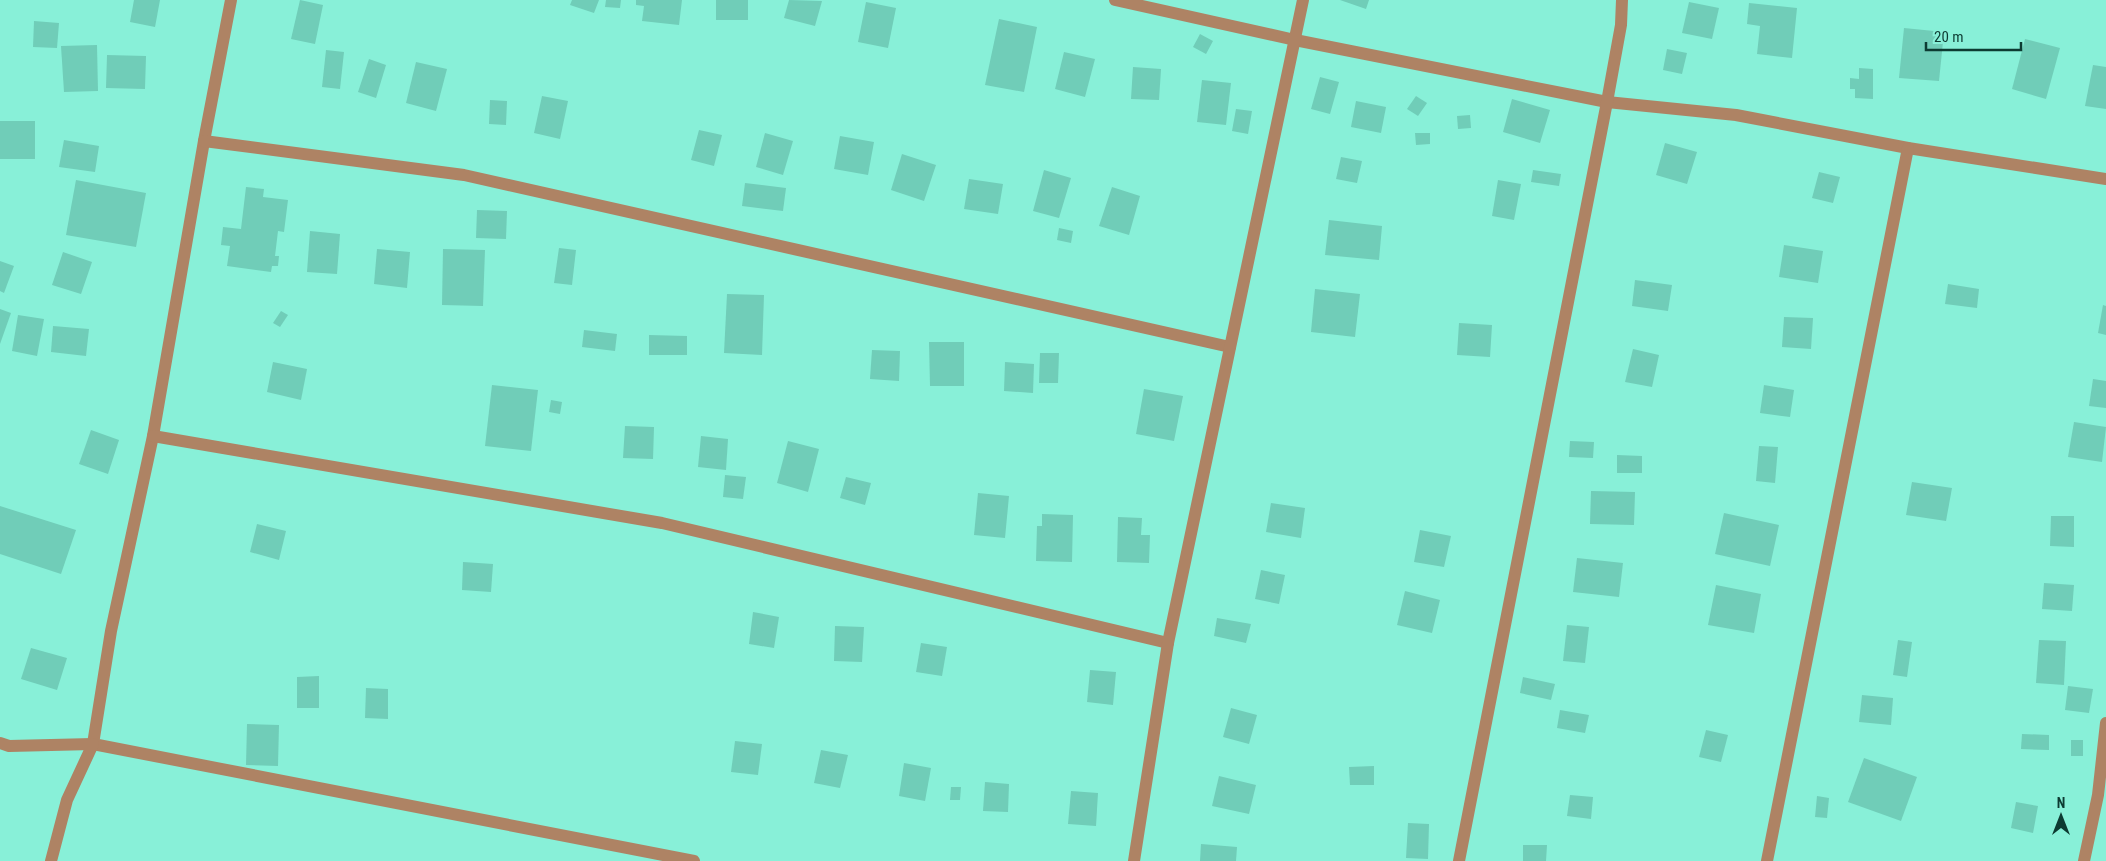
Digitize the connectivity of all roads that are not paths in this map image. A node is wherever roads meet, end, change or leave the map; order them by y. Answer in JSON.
{"nodes":[{"id":1,"x":231,"y":0,"type":"edge"},
{"id":2,"x":1115,"y":0,"type":"edge"},
{"id":3,"x":1303,"y":0,"type":"edge"},
{"id":4,"x":1622,"y":0,"type":"edge"},
{"id":5,"x":1295,"y":40,"type":"junction"},
{"id":6,"x":1608,"y":102,"type":"junction"},
{"id":7,"x":204,"y":141,"type":"junction"},
{"id":8,"x":1908,"y":148,"type":"junction"},
{"id":9,"x":2106,"y":179,"type":"edge"},
{"id":10,"x":1230,"y":347,"type":"junction"},
{"id":11,"x":153,"y":436,"type":"junction"},
{"id":12,"x":1168,"y":643,"type":"junction"},
{"id":13,"x":2106,"y":723,"type":"edge"},
{"id":14,"x":0,"y":743,"type":"edge"},
{"id":15,"x":93,"y":744,"type":"junction"},
{"id":16,"x":2102,"y":796,"type":"edge"},
{"id":17,"x":51,"y":861,"type":"edge"},
{"id":18,"x":694,"y":861,"type":"edge"},
{"id":19,"x":1134,"y":861,"type":"edge"},
{"id":20,"x":1458,"y":861,"type":"edge"},
{"id":21,"x":1767,"y":861,"type":"edge"},
{"id":22,"x":2084,"y":861,"type":"edge"}],
"edges":[{"from":1,"to":7,"type":"street"},
{"from":2,"to":5,"type":"street"},
{"from":3,"to":5,"type":"street"},
{"from":4,"to":6,"type":"street"},
{"from":5,"to":6,"type":"street"},
{"from":5,"to":10,"type":"street"},
{"from":6,"to":8,"type":"street"},
{"from":6,"to":20,"type":"street"},
{"from":7,"to":10,"type":"street"},
{"from":7,"to":11,"type":"street"},
{"from":8,"to":9,"type":"street"},
{"from":8,"to":21,"type":"street"},
{"from":10,"to":12,"type":"street"},
{"from":11,"to":12,"type":"street"},
{"from":11,"to":15,"type":"street"},
{"from":12,"to":19,"type":"street"},
{"from":13,"to":16,"type":"street"},
{"from":14,"to":15,"type":"street"},
{"from":15,"to":17,"type":"street"},
{"from":15,"to":18,"type":"street"},
{"from":16,"to":22,"type":"street"}]}
